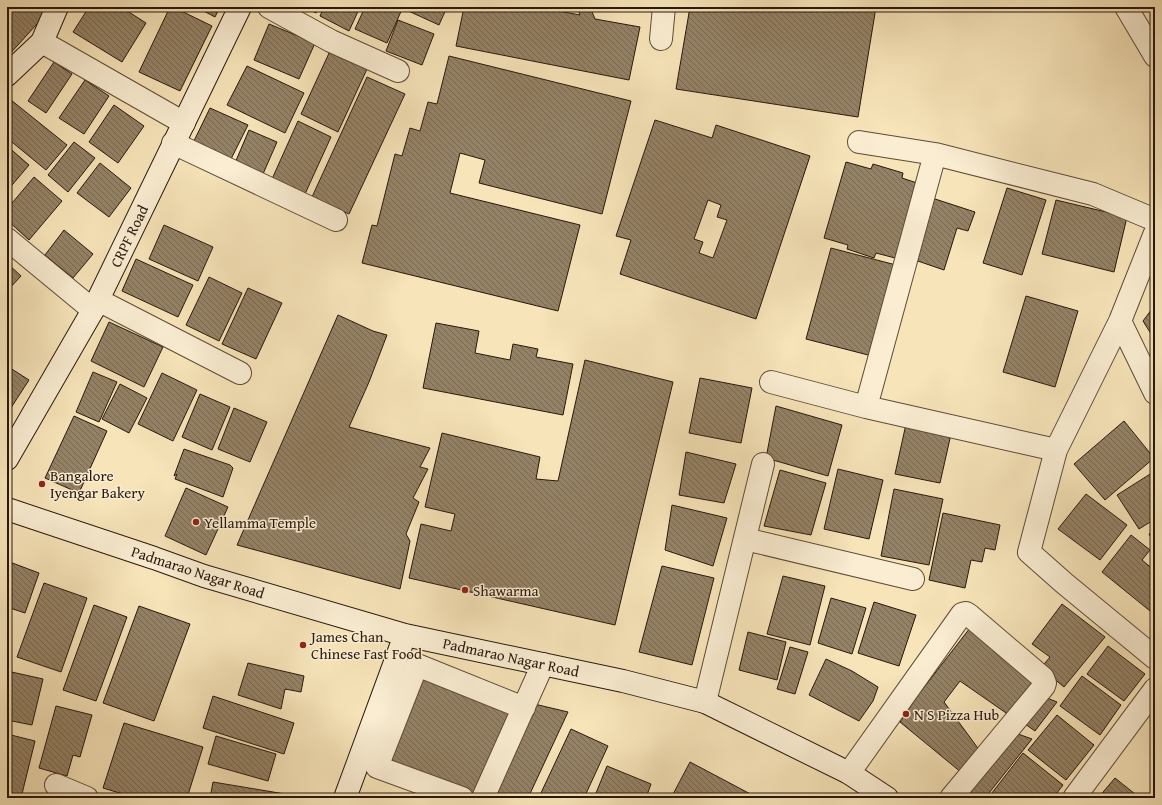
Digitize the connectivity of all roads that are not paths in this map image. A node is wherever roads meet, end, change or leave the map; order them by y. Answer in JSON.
{"nodes":[{"id":1,"x":57,"y":7,"type":"edge"},
{"id":2,"x":240,"y":7,"type":"edge"},
{"id":3,"x":269,"y":7,"type":"edge"},
{"id":4,"x":664,"y":7,"type":"edge"},
{"id":5,"x":1126,"y":7,"type":"edge"},
{"id":6,"x":661,"y":39,"type":"dead end"},
{"id":7,"x":42,"y":42,"type":"junction"},
{"id":8,"x":1155,"y":56,"type":"edge"},
{"id":9,"x":398,"y":71,"type":"dead end"},
{"id":10,"x":7,"y":75,"type":"edge"},
{"id":11,"x":184,"y":123,"type":"junction"},
{"id":12,"x":859,"y":142,"type":"dead end"},
{"id":13,"x":173,"y":143,"type":"junction"},
{"id":14,"x":935,"y":154,"type":"junction"},
{"id":15,"x":336,"y":220,"type":"dead end"},
{"id":16,"x":1155,"y":220,"type":"edge"},
{"id":17,"x":1155,"y":233,"type":"edge"},
{"id":18,"x":7,"y":239,"type":"edge"},
{"id":19,"x":95,"y":305,"type":"junction"},
{"id":20,"x":1120,"y":321,"type":"junction"},
{"id":21,"x":240,"y":372,"type":"dead end"},
{"id":22,"x":771,"y":382,"type":"dead end"},
{"id":23,"x":1155,"y":392,"type":"edge"},
{"id":24,"x":866,"y":407,"type":"junction"},
{"id":25,"x":1056,"y":450,"type":"junction"},
{"id":26,"x":7,"y":459,"type":"edge"},
{"id":27,"x":763,"y":464,"type":"dead end"},
{"id":28,"x":7,"y":509,"type":"edge"},
{"id":29,"x":745,"y":539,"type":"junction"},
{"id":30,"x":913,"y":579,"type":"dead end"},
{"id":31,"x":405,"y":635,"type":"junction"},
{"id":32,"x":1155,"y":658,"type":"edge"},
{"id":33,"x":543,"y":664,"type":"junction"},
{"id":34,"x":1155,"y":689,"type":"edge"},
{"id":35,"x":705,"y":702,"type":"junction"},
{"id":36,"x":524,"y":708,"type":"junction"},
{"id":37,"x":849,"y":773,"type":"junction"},
{"id":38,"x":56,"y":785,"type":"dead end"},
{"id":39,"x":86,"y":798,"type":"edge"},
{"id":40,"x":345,"y":798,"type":"edge"},
{"id":41,"x":462,"y":798,"type":"edge"},
{"id":42,"x":484,"y":798,"type":"edge"},
{"id":43,"x":888,"y":798,"type":"edge"},
{"id":44,"x":951,"y":798,"type":"edge"},
{"id":45,"x":1074,"y":798,"type":"edge"}],
"edges":[{"from":1,"to":7,"type":"street"},
{"from":2,"to":11,"type":"street","name":"CRPF Road"},
{"from":3,"to":9,"type":"street"},
{"from":4,"to":6,"type":"street"},
{"from":5,"to":8,"type":"street"},
{"from":7,"to":10,"type":"street"},
{"from":7,"to":11,"type":"street"},
{"from":11,"to":13,"type":"street","name":"CRPF Road"},
{"from":12,"to":14,"type":"street"},
{"from":13,"to":15,"type":"street"},
{"from":13,"to":19,"type":"street","name":"CRPF Road"},
{"from":14,"to":16,"type":"street"},
{"from":14,"to":24,"type":"street"},
{"from":17,"to":20,"type":"street"},
{"from":18,"to":19,"type":"street"},
{"from":19,"to":21,"type":"street"},
{"from":19,"to":26,"type":"street","name":"CRPF Road"},
{"from":20,"to":23,"type":"street"},
{"from":20,"to":25,"type":"street"},
{"from":22,"to":24,"type":"street"},
{"from":24,"to":25,"type":"street"},
{"from":25,"to":32,"type":"street"},
{"from":27,"to":29,"type":"street"},
{"from":28,"to":31,"type":"street","name":"Padmarao Nagar Road"},
{"from":29,"to":30,"type":"street"},
{"from":29,"to":35,"type":"street"},
{"from":31,"to":33,"type":"street","name":"Padmarao Nagar Road"},
{"from":31,"to":40,"type":"street"},
{"from":33,"to":35,"type":"street","name":"Padmarao Nagar Road"},
{"from":33,"to":36,"type":"street"},
{"from":34,"to":45,"type":"street"},
{"from":35,"to":37,"type":"street","name":"Padmarao Nagar Road"},
{"from":36,"to":41,"type":"street"},
{"from":36,"to":42,"type":"street"},
{"from":37,"to":43,"type":"street","name":"Padmarao Nagar Road"},
{"from":37,"to":44,"type":"street"},
{"from":38,"to":39,"type":"street"}]}
